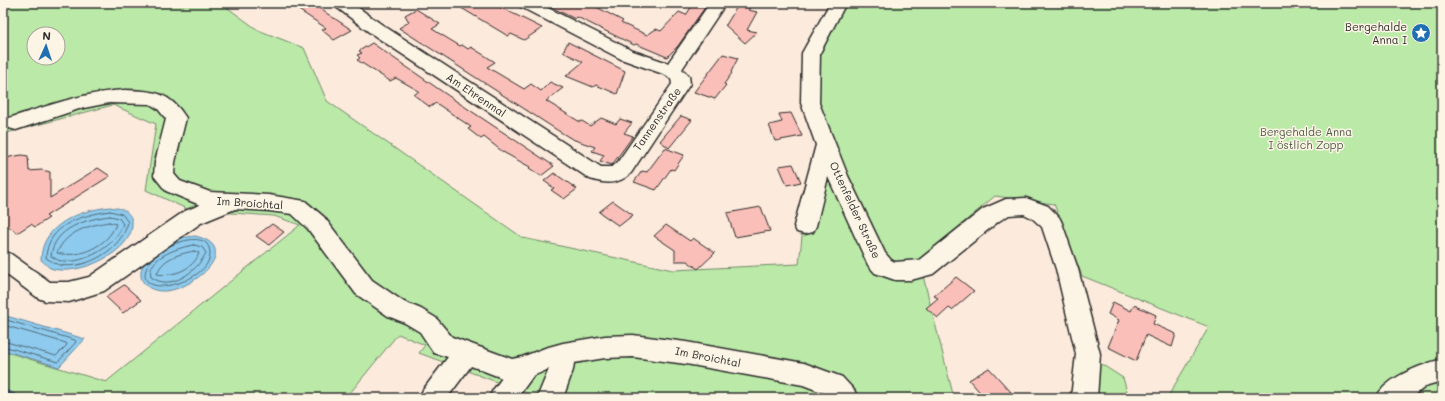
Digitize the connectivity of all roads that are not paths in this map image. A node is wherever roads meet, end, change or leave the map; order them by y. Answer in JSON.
{"nodes":[{"id":1,"x":341,"y":3,"type":"edge"},
{"id":2,"x":525,"y":3,"type":"edge"},
{"id":3,"x":718,"y":3,"type":"edge"},
{"id":4,"x":838,"y":3,"type":"edge"},
{"id":5,"x":672,"y":71,"type":"junction"},
{"id":6,"x":16,"y":123,"type":"dead end"},
{"id":7,"x":826,"y":145,"type":"junction"},
{"id":8,"x":616,"y":175,"type":"joint"},
{"id":9,"x":232,"y":202,"type":"junction"},
{"id":10,"x":805,"y":226,"type":"dead end"},
{"id":11,"x":3,"y":260,"type":"edge"},
{"id":12,"x":465,"y":354,"type":"junction"},
{"id":13,"x":564,"y":354,"type":"junction"},
{"id":14,"x":524,"y":368,"type":"junction"},
{"id":15,"x":1442,"y":370,"type":"edge"},
{"id":16,"x":432,"y":398,"type":"edge"},
{"id":17,"x":502,"y":398,"type":"edge"},
{"id":18,"x":550,"y":398,"type":"edge"},
{"id":19,"x":845,"y":398,"type":"edge"},
{"id":20,"x":1084,"y":398,"type":"edge"},
{"id":21,"x":1389,"y":398,"type":"edge"}],
"edges":[{"from":1,"to":8,"type":"street","name":"Am Ehrenmal"},
{"from":2,"to":5,"type":"street"},
{"from":3,"to":5,"type":"street","name":"Tannenstraße"},
{"from":4,"to":7,"type":"street","name":"Ottenfelder Straße"},
{"from":5,"to":8,"type":"street","name":"Tannenstraße"},
{"from":6,"to":9,"type":"street","name":"Im Broichtal"},
{"from":7,"to":10,"type":"street"},
{"from":7,"to":20,"type":"street","name":"Ottenfelder Straße"},
{"from":9,"to":11,"type":"street"},
{"from":9,"to":12,"type":"street","name":"Im Broichtal"},
{"from":12,"to":14,"type":"street","name":"Im Broichtal"},
{"from":12,"to":16,"type":"street"},
{"from":13,"to":14,"type":"street","name":"Im Broichtal"},
{"from":13,"to":18,"type":"street"},
{"from":13,"to":19,"type":"street","name":"Im Broichtal"},
{"from":14,"to":17,"type":"street"},
{"from":15,"to":21,"type":"street"}]}
